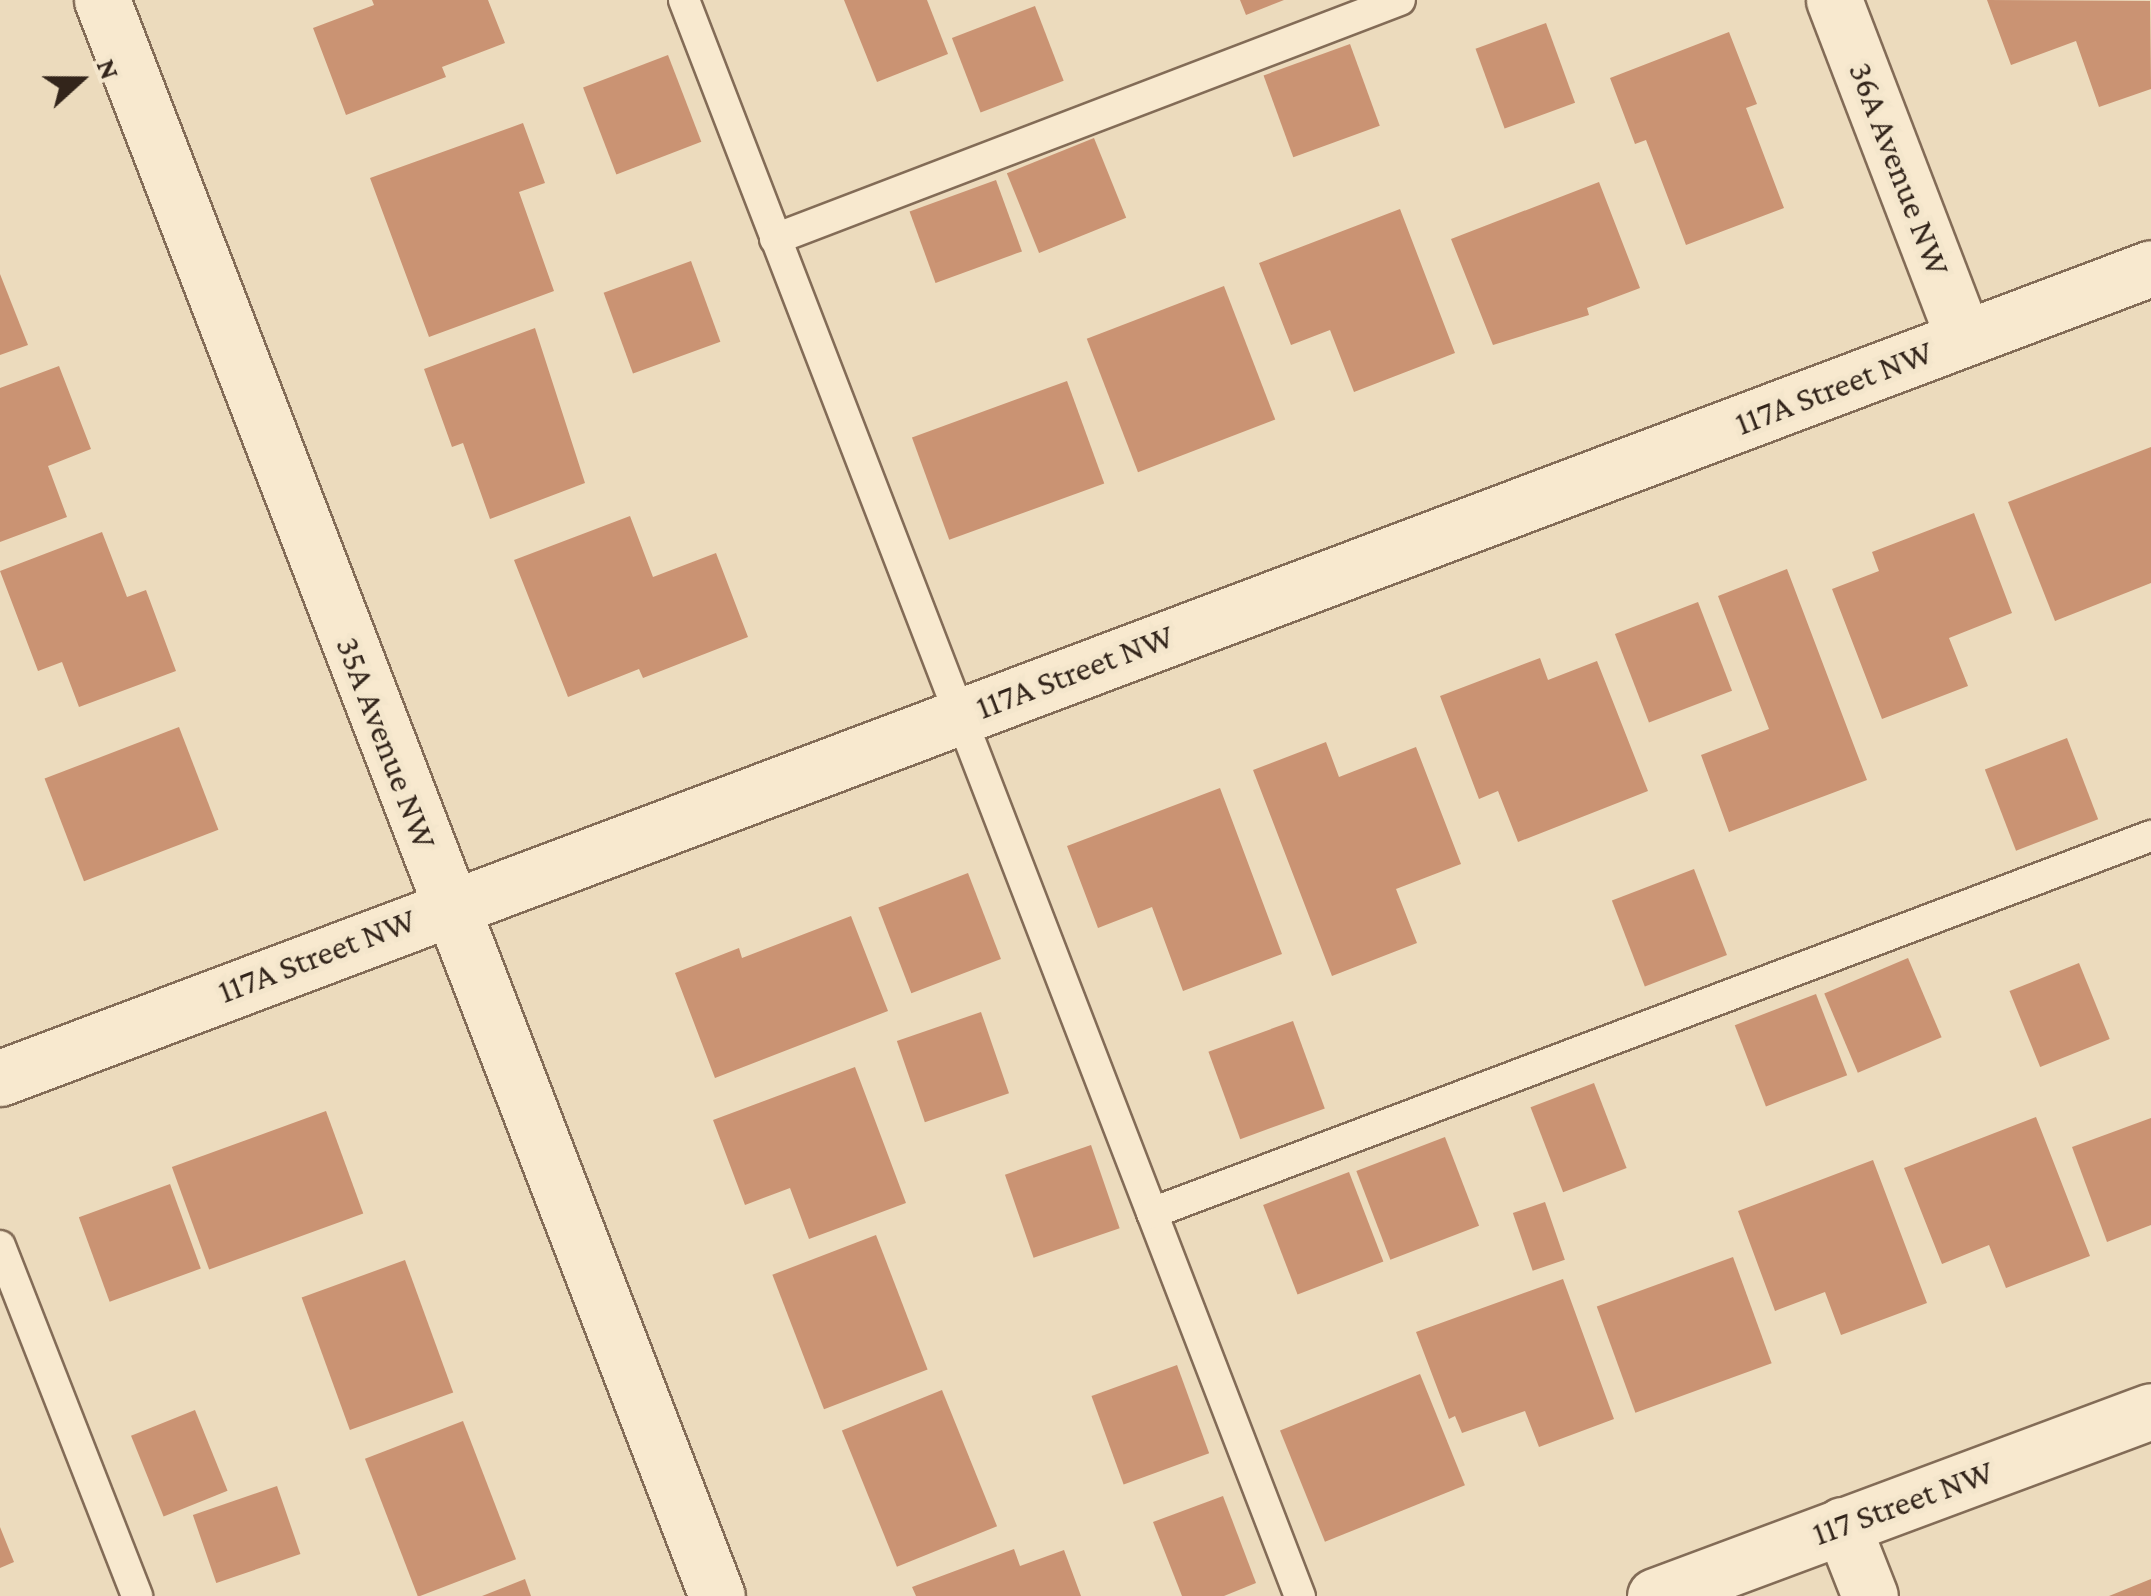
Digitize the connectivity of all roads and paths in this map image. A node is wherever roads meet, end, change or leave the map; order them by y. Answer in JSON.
{"nodes":[{"id":1,"x":102,"y":0,"type":"edge"},
{"id":2,"x":684,"y":0,"type":"edge"},
{"id":3,"x":1400,"y":0,"type":"edge"},
{"id":4,"x":1834,"y":0,"type":"edge"},
{"id":5,"x":775,"y":239,"type":"junction"},
{"id":6,"x":2151,"y":268,"type":"edge"},
{"id":7,"x":1964,"y":338,"type":"junction"},
{"id":8,"x":960,"y":716,"type":"junction"},
{"id":9,"x":2151,"y":836,"type":"edge"},
{"id":10,"x":449,"y":906,"type":"junction"},
{"id":11,"x":0,"y":1078,"type":"edge"},
{"id":12,"x":1152,"y":1213,"type":"junction"},
{"id":13,"x":0,"y":1246,"type":"edge"},
{"id":14,"x":2151,"y":1411,"type":"edge"},
{"id":15,"x":1842,"y":1524,"type":"junction"},
{"id":16,"x":136,"y":1596,"type":"edge"},
{"id":17,"x":717,"y":1596,"type":"edge"},
{"id":18,"x":1300,"y":1596,"type":"edge"},
{"id":19,"x":1656,"y":1596,"type":"edge"},
{"id":20,"x":1870,"y":1596,"type":"edge"}],
"edges":[{"from":1,"to":10,"type":"street","name":"35A Avenue NW"},
{"from":2,"to":5,"type":"lane"},
{"from":3,"to":5,"type":"lane"},
{"from":4,"to":7,"type":"street","name":"36A Avenue NW"},
{"from":5,"to":8,"type":"lane"},
{"from":6,"to":7,"type":"street","name":"117A Street NW"},
{"from":7,"to":8,"type":"street","name":"117A Street NW"},
{"from":8,"to":10,"type":"street","name":"117A Street NW"},
{"from":8,"to":12,"type":"lane"},
{"from":9,"to":12,"type":"lane"},
{"from":10,"to":11,"type":"street","name":"117A Street NW"},
{"from":10,"to":17,"type":"street","name":"35A Avenue NW"},
{"from":12,"to":18,"type":"lane"},
{"from":13,"to":16,"type":"lane"},
{"from":14,"to":15,"type":"street","name":"117 Street NW"},
{"from":15,"to":19,"type":"street","name":"117 Street NW"},
{"from":15,"to":20,"type":"street"}]}
